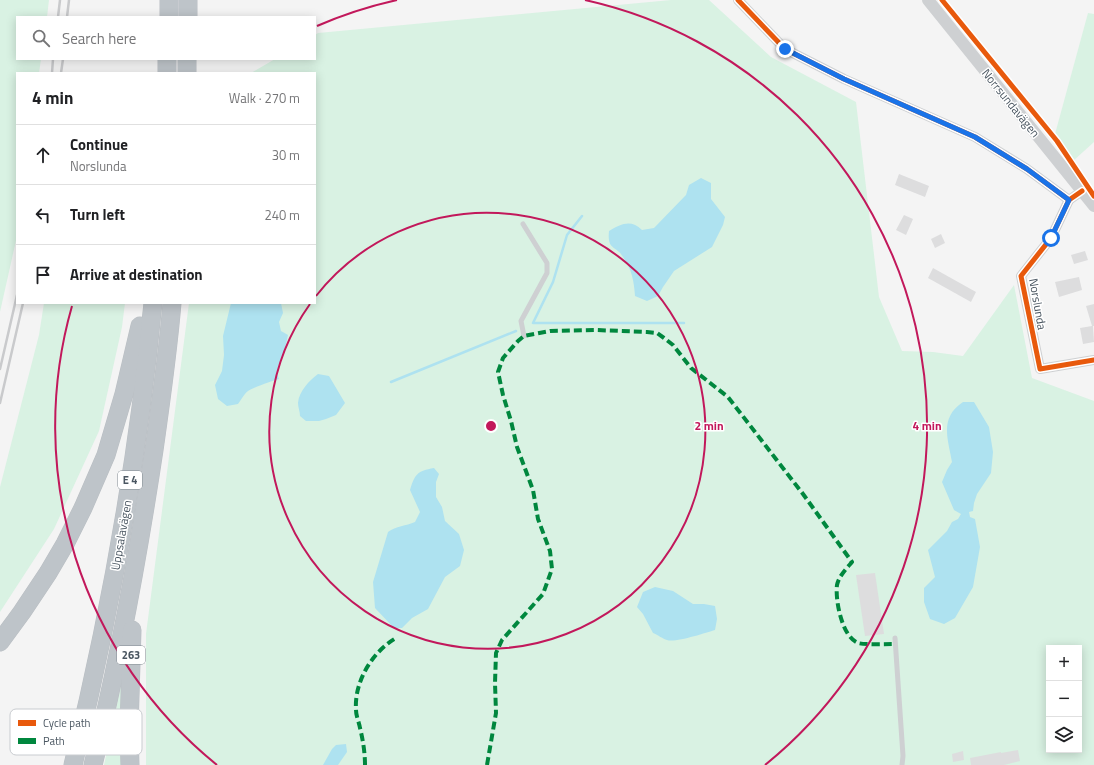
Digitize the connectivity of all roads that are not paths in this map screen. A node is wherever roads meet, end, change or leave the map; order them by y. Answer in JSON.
{"nodes":[{"id":1,"x":169,"y":0,"type":"edge"},
{"id":2,"x":188,"y":0,"type":"edge"},
{"id":3,"x":738,"y":0,"type":"edge"},
{"id":4,"x":928,"y":0,"type":"edge"},
{"id":5,"x":169,"y":16,"type":"edge"},
{"id":6,"x":188,"y":16,"type":"edge"},
{"id":7,"x":167,"y":60,"type":"edge"},
{"id":8,"x":187,"y":60,"type":"edge"},
{"id":9,"x":166,"y":72,"type":"edge"},
{"id":10,"x":187,"y":72,"type":"edge"},
{"id":11,"x":1082,"y":191,"type":"junction"},
{"id":12,"x":1069,"y":200,"type":"junction"},
{"id":13,"x":1094,"y":206,"type":"edge"},
{"id":14,"x":523,"y":224,"type":"dead end"},
{"id":15,"x":145,"y":304,"type":"edge"},
{"id":16,"x":153,"y":304,"type":"edge"},
{"id":17,"x":172,"y":304,"type":"edge"},
{"id":18,"x":524,"y":336,"type":"dead end"},
{"id":19,"x":1094,"y":360,"type":"edge"},
{"id":20,"x":139,"y":545,"type":"junction"},
{"id":21,"x":895,"y":638,"type":"dead end"},
{"id":22,"x":0,"y":642,"type":"edge"},
{"id":23,"x":86,"y":709,"type":"edge"},
{"id":24,"x":106,"y":709,"type":"edge"},
{"id":25,"x":130,"y":709,"type":"edge"},
{"id":26,"x":75,"y":755,"type":"edge"},
{"id":27,"x":95,"y":755,"type":"edge"},
{"id":28,"x":130,"y":755,"type":"edge"},
{"id":29,"x":73,"y":765,"type":"edge"},
{"id":30,"x":93,"y":765,"type":"edge"},
{"id":31,"x":130,"y":765,"type":"edge"},
{"id":32,"x":902,"y":765,"type":"edge"}],
"edges":[{"from":1,"to":5,"type":"highway"},
{"from":2,"to":6,"type":"highway"},
{"from":3,"to":12,"type":"street"},
{"from":4,"to":11,"type":"street","name":"Norrsundavägen"},
{"from":7,"to":9,"type":"highway"},
{"from":8,"to":10,"type":"highway"},
{"from":11,"to":12,"type":"street"},
{"from":11,"to":13,"type":"street","name":"Norrsundavägen"},
{"from":12,"to":19,"type":"street","name":"Norslunda"},
{"from":14,"to":18,"type":"lane"},
{"from":15,"to":22,"type":"highway"},
{"from":16,"to":23,"type":"highway","name":"Uppsalavägen","number":"E 4"},
{"from":17,"to":20,"type":"highway","name":"Uppsalavägen","number":"E 4"},
{"from":20,"to":24,"type":"highway","name":"Uppsalavägen","number":"E 4"},
{"from":20,"to":25,"type":"highway","number":"263"},
{"from":21,"to":32,"type":"lane"},
{"from":26,"to":29,"type":"highway","name":"Uppsalavägen","number":"E 4"},
{"from":27,"to":30,"type":"highway","name":"Uppsalavägen","number":"E 4"},
{"from":28,"to":31,"type":"highway","number":"263"}]}
